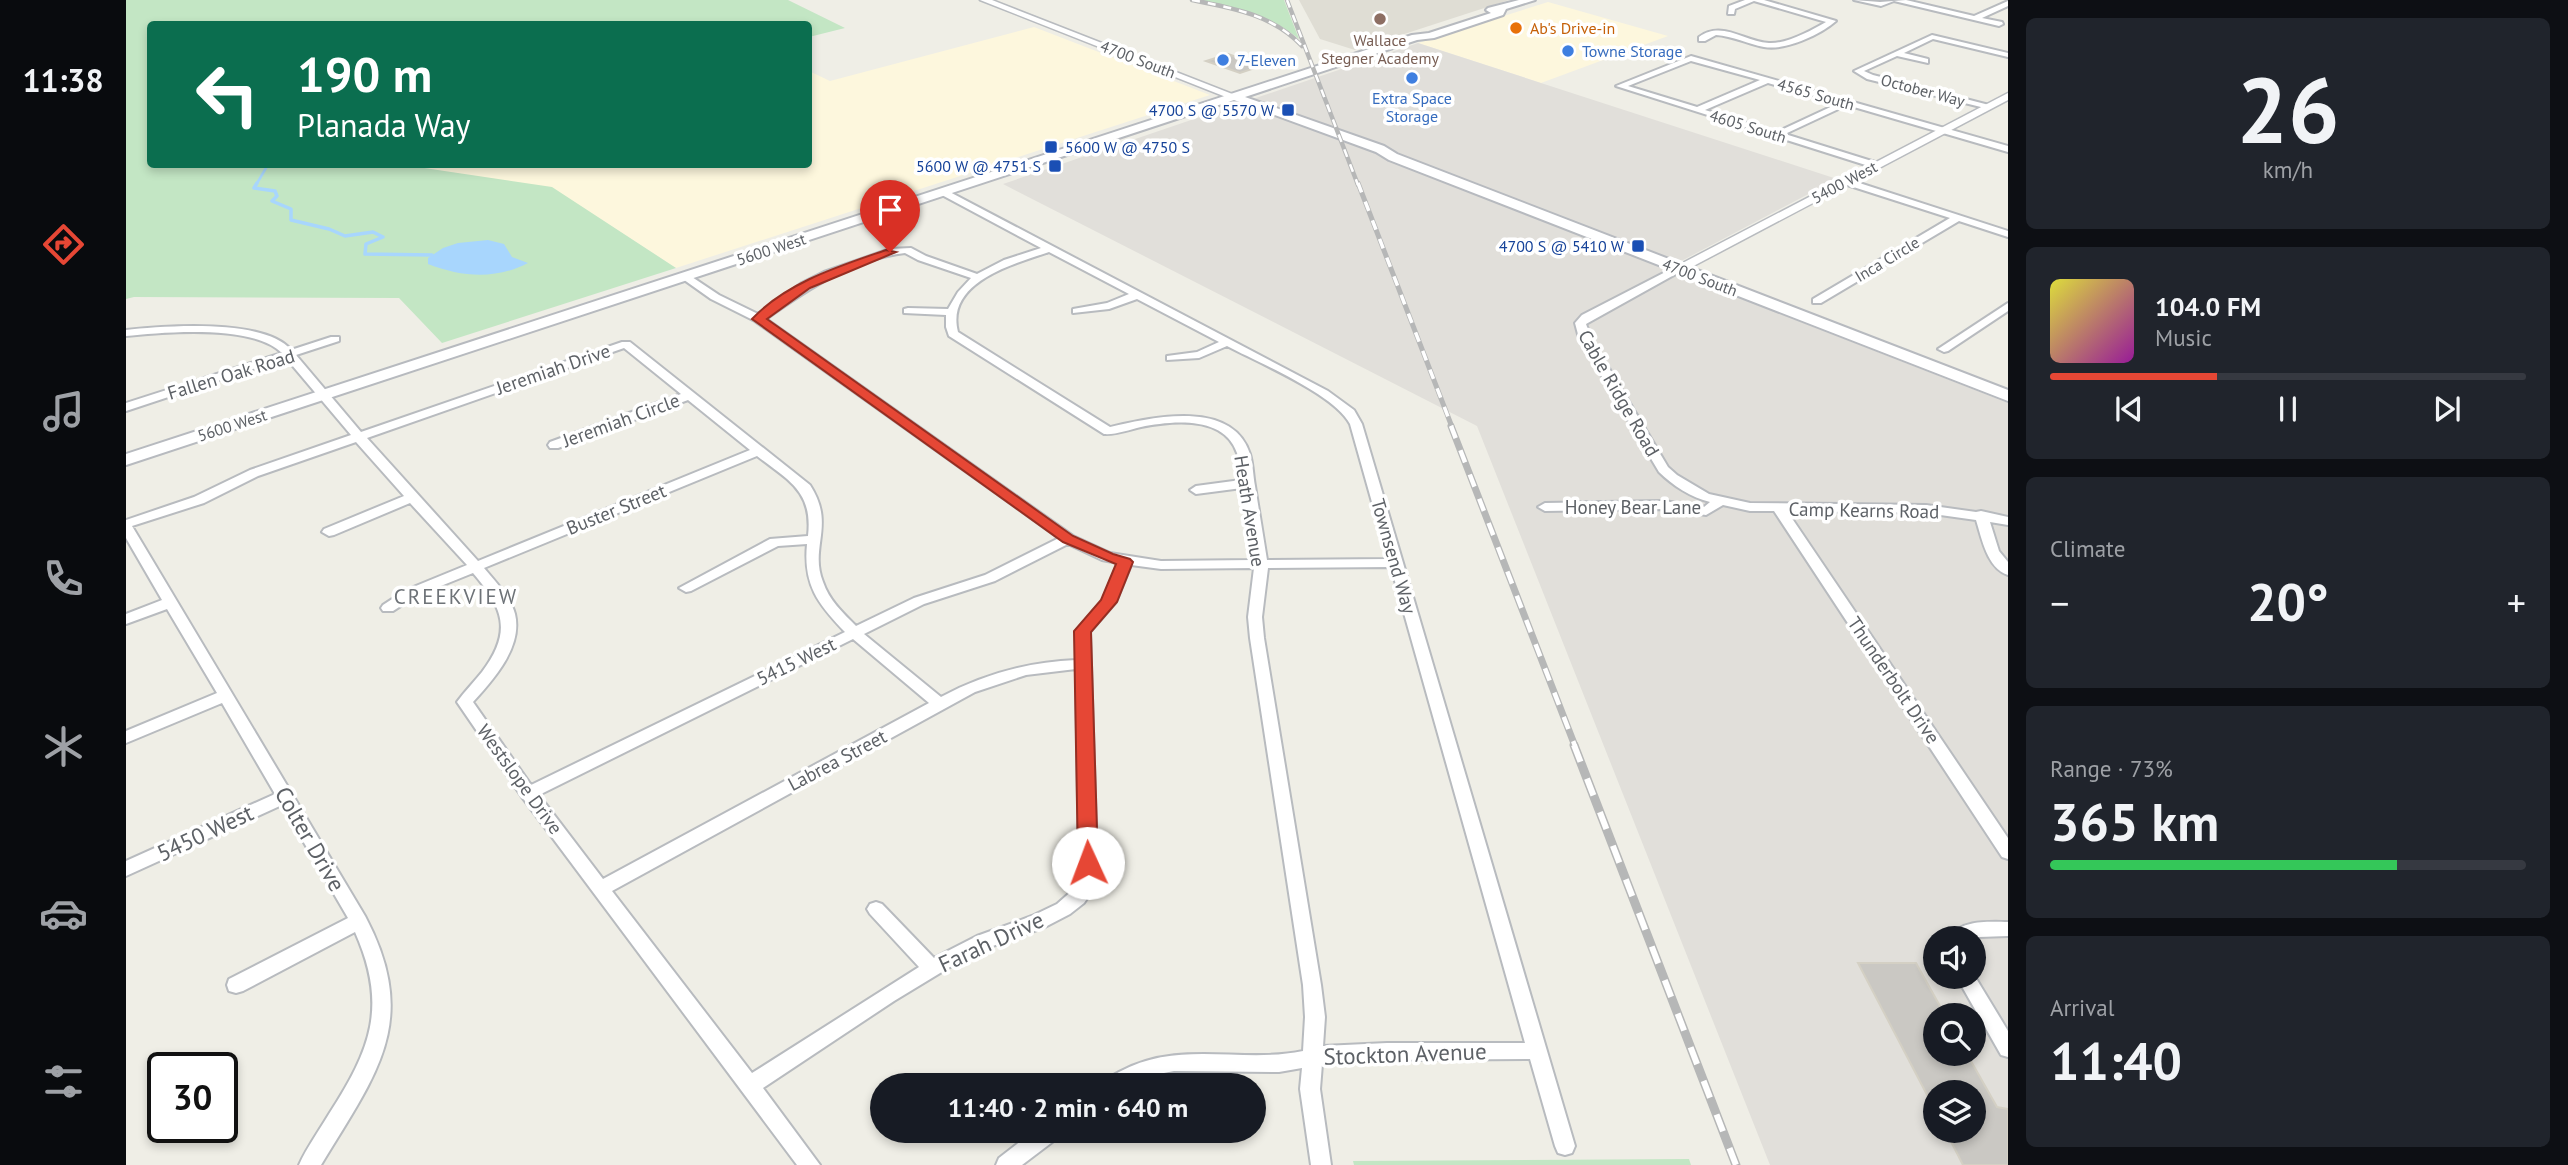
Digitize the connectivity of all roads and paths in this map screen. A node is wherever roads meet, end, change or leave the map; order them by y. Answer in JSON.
{"nodes":[{"id":1,"x":984,"y":0,"type":"edge"},
{"id":2,"x":1530,"y":0,"type":"edge"},
{"id":3,"x":1754,"y":0,"type":"edge"},
{"id":4,"x":1858,"y":0,"type":"edge"},
{"id":5,"x":1895,"y":0,"type":"edge"},
{"id":6,"x":2007,"y":4,"type":"edge"},
{"id":7,"x":1731,"y":12,"type":"dead end"},
{"id":8,"x":1974,"y":19,"type":"junction"},
{"id":9,"x":2000,"y":24,"type":"dead end"},
{"id":10,"x":1702,"y":39,"type":"dead end"},
{"id":11,"x":1895,"y":53,"type":"junction"},
{"id":12,"x":2008,"y":55,"type":"edge"},
{"id":13,"x":1925,"y":61,"type":"dead end"},
{"id":14,"x":1767,"y":80,"type":"junction"},
{"id":15,"x":1620,"y":86,"type":"joint"},
{"id":16,"x":2008,"y":96,"type":"edge"},
{"id":17,"x":1235,"y":97,"type":"junction"},
{"id":18,"x":1846,"y":103,"type":"junction"},
{"id":19,"x":1986,"y":107,"type":"junction"},
{"id":20,"x":1697,"y":110,"type":"junction"},
{"id":21,"x":1942,"y":130,"type":"junction"},
{"id":22,"x":1777,"y":135,"type":"junction"},
{"id":23,"x":2008,"y":149,"type":"edge"},
{"id":24,"x":1875,"y":166,"type":"junction"},
{"id":25,"x":1844,"y":181,"type":"junction"},
{"id":26,"x":943,"y":192,"type":"junction"},
{"id":27,"x":1957,"y":218,"type":"junction"},
{"id":28,"x":2008,"y":234,"type":"edge"},
{"id":29,"x":1049,"y":248,"type":"junction"},
{"id":30,"x":1679,"y":268,"type":"junction"},
{"id":31,"x":685,"y":277,"type":"junction"},
{"id":32,"x":977,"y":277,"type":"junction"},
{"id":33,"x":1137,"y":295,"type":"junction"},
{"id":34,"x":1817,"y":301,"type":"dead end"},
{"id":35,"x":2008,"y":306,"type":"edge"},
{"id":36,"x":908,"y":311,"type":"dead end"},
{"id":37,"x":1077,"y":311,"type":"dead end"},
{"id":38,"x":952,"y":312,"type":"junction"},
{"id":39,"x":759,"y":319,"type":"junction"},
{"id":40,"x":126,"y":333,"type":"edge"},
{"id":41,"x":335,"y":339,"type":"dead end"},
{"id":42,"x":1228,"y":342,"type":"junction"},
{"id":43,"x":1944,"y":349,"type":"dead end"},
{"id":44,"x":290,"y":356,"type":"junction"},
{"id":45,"x":1171,"y":358,"type":"dead end"},
{"id":46,"x":324,"y":395,"type":"junction"},
{"id":47,"x":689,"y":395,"type":"junction"},
{"id":48,"x":2008,"y":396,"type":"edge"},
{"id":49,"x":126,"y":407,"type":"edge"},
{"id":50,"x":360,"y":436,"type":"junction"},
{"id":51,"x":554,"y":445,"type":"dead end"},
{"id":52,"x":758,"y":451,"type":"junction"},
{"id":53,"x":126,"y":460,"type":"edge"},
{"id":54,"x":1248,"y":483,"type":"junction"},
{"id":55,"x":1196,"y":490,"type":"dead end"},
{"id":56,"x":412,"y":498,"type":"junction"},
{"id":57,"x":1719,"y":502,"type":"junction"},
{"id":58,"x":1545,"y":507,"type":"dead end"},
{"id":59,"x":1779,"y":509,"type":"junction"},
{"id":60,"x":1981,"y":515,"type":"junction"},
{"id":61,"x":2008,"y":521,"type":"edge"},
{"id":62,"x":126,"y":525,"type":"edge"},
{"id":63,"x":329,"y":532,"type":"dead end"},
{"id":64,"x":1068,"y":539,"type":"junction"},
{"id":65,"x":814,"y":540,"type":"junction"},
{"id":66,"x":1125,"y":562,"type":"junction"},
{"id":67,"x":1396,"y":564,"type":"junction"},
{"id":68,"x":1261,"y":565,"type":"junction"},
{"id":69,"x":474,"y":567,"type":"junction"},
{"id":70,"x":2008,"y":571,"type":"edge"},
{"id":71,"x":686,"y":588,"type":"dead end"},
{"id":72,"x":171,"y":602,"type":"junction"},
{"id":73,"x":388,"y":608,"type":"dead end"},
{"id":74,"x":126,"y":619,"type":"edge"},
{"id":75,"x":855,"y":632,"type":"junction"},
{"id":76,"x":1084,"y":664,"type":"junction"},
{"id":77,"x":227,"y":695,"type":"junction"},
{"id":78,"x":940,"y":704,"type":"junction"},
{"id":79,"x":126,"y":737,"type":"edge"},
{"id":80,"x":528,"y":793,"type":"junction"},
{"id":81,"x":285,"y":796,"type":"junction"},
{"id":82,"x":2008,"y":852,"type":"edge"},
{"id":83,"x":126,"y":869,"type":"edge"},
{"id":84,"x":601,"y":888,"type":"junction"},
{"id":85,"x":876,"y":909,"type":"dead end"},
{"id":86,"x":359,"y":921,"type":"junction"},
{"id":87,"x":2008,"y":929,"type":"edge"},
{"id":88,"x":1986,"y":930,"type":"edge"},
{"id":89,"x":932,"y":969,"type":"junction"},
{"id":90,"x":236,"y":985,"type":"dead end"},
{"id":91,"x":1973,"y":989,"type":"edge"},
{"id":92,"x":2008,"y":1049,"type":"edge"},
{"id":93,"x":1536,"y":1051,"type":"junction"},
{"id":94,"x":1311,"y":1057,"type":"junction"},
{"id":95,"x":1133,"y":1073,"type":"edge"},
{"id":96,"x":750,"y":1086,"type":"junction"},
{"id":97,"x":1035,"y":1143,"type":"edge"},
{"id":98,"x":1565,"y":1146,"type":"dead end"},
{"id":99,"x":309,"y":1165,"type":"edge"},
{"id":100,"x":810,"y":1165,"type":"edge"},
{"id":101,"x":1006,"y":1165,"type":"edge"},
{"id":102,"x":1321,"y":1165,"type":"edge"}],
"edges":[{"from":1,"to":17,"type":"street","name":"4700 South"},
{"from":2,"to":17,"type":"main road","name":"5600 West"},
{"from":3,"to":7,"type":"street"},
{"from":3,"to":10,"type":"street"},
{"from":4,"to":5,"type":"street"},
{"from":5,"to":8,"type":"street"},
{"from":6,"to":8,"type":"street"},
{"from":8,"to":9,"type":"street"},
{"from":11,"to":12,"type":"street","name":"October Way"},
{"from":11,"to":13,"type":"street"},
{"from":11,"to":19,"type":"street","name":"October Way"},
{"from":14,"to":15,"type":"street","name":"4565 South"},
{"from":14,"to":18,"type":"street","name":"4565 South"},
{"from":14,"to":20,"type":"street"},
{"from":15,"to":20,"type":"street","name":"4605 South"},
{"from":16,"to":19,"type":"street","name":"5400 West"},
{"from":17,"to":26,"type":"main road","name":"5600 West"},
{"from":17,"to":30,"type":"main road","name":"4700 South"},
{"from":18,"to":21,"type":"street","name":"4565 South"},
{"from":18,"to":22,"type":"street"},
{"from":19,"to":21,"type":"street","name":"5400 West"},
{"from":20,"to":22,"type":"street","name":"4605 South"},
{"from":21,"to":23,"type":"street","name":"4565 South"},
{"from":21,"to":24,"type":"street","name":"5400 West"},
{"from":22,"to":24,"type":"street","name":"4605 South"},
{"from":24,"to":25,"type":"street","name":"5400 West"},
{"from":25,"to":27,"type":"street"},
{"from":25,"to":30,"type":"street","name":"5400 West"},
{"from":26,"to":29,"type":"street","name":"Townsend Way"},
{"from":26,"to":31,"type":"main road","name":"5600 West"},
{"from":27,"to":28,"type":"street"},
{"from":27,"to":34,"type":"street","name":"Inca Circle"},
{"from":29,"to":32,"type":"street"},
{"from":29,"to":33,"type":"street","name":"Townsend Way"},
{"from":30,"to":48,"type":"main road","name":"4700 South"},
{"from":30,"to":57,"type":"street","name":"Cable Ridge Road"},
{"from":31,"to":39,"type":"street"},
{"from":31,"to":46,"type":"main road","name":"5600 West"},
{"from":32,"to":38,"type":"street"},
{"from":32,"to":39,"type":"street"},
{"from":33,"to":37,"type":"street"},
{"from":33,"to":42,"type":"street","name":"Townsend Way"},
{"from":35,"to":43,"type":"street"},
{"from":36,"to":38,"type":"street"},
{"from":38,"to":54,"type":"street","name":"Heath Avenue"},
{"from":39,"to":64,"type":"street"},
{"from":40,"to":44,"type":"street","name":"Westslope Drive"},
{"from":41,"to":44,"type":"street","name":"Fallen Oak Road"},
{"from":42,"to":45,"type":"street"},
{"from":42,"to":67,"type":"street","name":"Townsend Way"},
{"from":44,"to":46,"type":"street","name":"Westslope Drive"},
{"from":44,"to":49,"type":"street","name":"Fallen Oak Road"},
{"from":46,"to":50,"type":"street","name":"Westslope Drive"},
{"from":46,"to":53,"type":"main road","name":"5600 West"},
{"from":47,"to":50,"type":"street","name":"Jeremiah Drive"},
{"from":47,"to":51,"type":"street","name":"Jeremiah Circle"},
{"from":47,"to":52,"type":"street","name":"Jeremiah Drive"},
{"from":50,"to":56,"type":"street","name":"Westslope Drive"},
{"from":50,"to":62,"type":"street","name":"Jeremiah Drive"},
{"from":52,"to":65,"type":"street","name":"Jeremiah Drive"},
{"from":52,"to":69,"type":"street","name":"Buster Street"},
{"from":54,"to":55,"type":"street"},
{"from":54,"to":68,"type":"street","name":"Heath Avenue"},
{"from":56,"to":63,"type":"street"},
{"from":56,"to":69,"type":"street","name":"Westslope Drive"},
{"from":57,"to":58,"type":"street","name":"Honey Bear Lane"},
{"from":57,"to":59,"type":"street","name":"Camp Kearns Road"},
{"from":59,"to":60,"type":"street","name":"Camp Kearns Road"},
{"from":59,"to":82,"type":"street","name":"Thunderbolt Drive"},
{"from":60,"to":61,"type":"street","name":"Camp Kearns Road"},
{"from":60,"to":70,"type":"street"},
{"from":62,"to":72,"type":"street","name":"Colter Drive"},
{"from":64,"to":66,"type":"street"},
{"from":64,"to":75,"type":"street","name":"5415 West"},
{"from":65,"to":71,"type":"street"},
{"from":65,"to":75,"type":"street","name":"Jeremiah Drive"},
{"from":66,"to":68,"type":"street"},
{"from":66,"to":76,"type":"street","name":"Farah Drive"},
{"from":67,"to":68,"type":"street"},
{"from":67,"to":93,"type":"street","name":"Townsend Way"},
{"from":68,"to":94,"type":"street","name":"Heath Avenue"},
{"from":69,"to":73,"type":"street","name":"Buster Street"},
{"from":69,"to":80,"type":"street","name":"Westslope Drive"},
{"from":72,"to":74,"type":"street"},
{"from":72,"to":77,"type":"street","name":"Colter Drive"},
{"from":75,"to":78,"type":"street","name":"Jeremiah Drive"},
{"from":75,"to":80,"type":"street","name":"5415 West"},
{"from":76,"to":78,"type":"street","name":"Labrea Street"},
{"from":76,"to":89,"type":"street","name":"Farah Drive"},
{"from":77,"to":79,"type":"street"},
{"from":77,"to":81,"type":"street","name":"Colter Drive"},
{"from":78,"to":84,"type":"street","name":"Labrea Street"},
{"from":80,"to":84,"type":"street","name":"Westslope Drive"},
{"from":81,"to":83,"type":"street","name":"5450 West"},
{"from":81,"to":86,"type":"street","name":"Colter Drive"},
{"from":84,"to":96,"type":"street","name":"Westslope Drive"},
{"from":85,"to":89,"type":"street"},
{"from":86,"to":90,"type":"street"},
{"from":86,"to":99,"type":"street","name":"Colter Drive"},
{"from":87,"to":88,"type":"street"},
{"from":89,"to":96,"type":"street","name":"Farah Drive"},
{"from":91,"to":92,"type":"street"},
{"from":93,"to":94,"type":"street","name":"Stockton Avenue"},
{"from":93,"to":98,"type":"street","name":"Townsend Way"},
{"from":94,"to":95,"type":"street","name":"Stockton Avenue"},
{"from":94,"to":102,"type":"street","name":"Heath Avenue"},
{"from":96,"to":100,"type":"street","name":"Westslope Drive"},
{"from":97,"to":101,"type":"street"}]}
